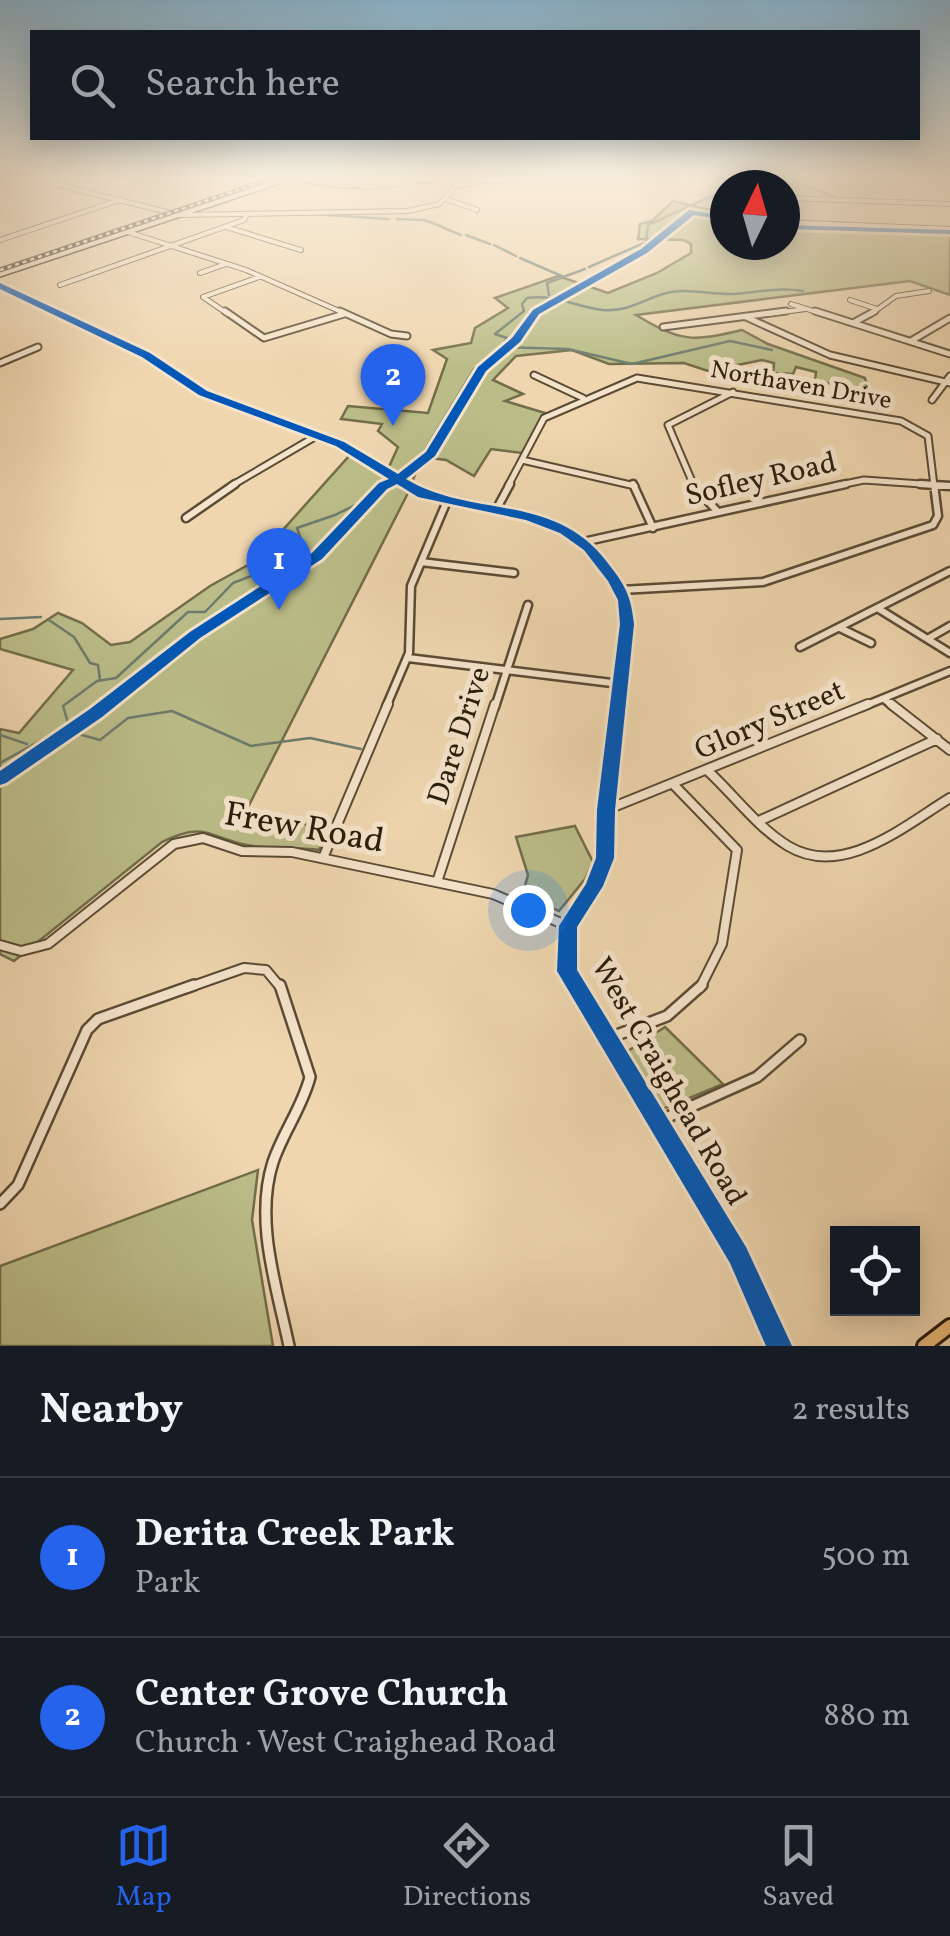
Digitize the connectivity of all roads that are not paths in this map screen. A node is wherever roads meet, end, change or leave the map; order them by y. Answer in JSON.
{"nodes":[{"id":1,"x":96,"y":241,"type":"edge"},
{"id":2,"x":156,"y":241,"type":"edge"},
{"id":3,"x":186,"y":241,"type":"edge"},
{"id":4,"x":271,"y":241,"type":"edge"},
{"id":5,"x":172,"y":246,"type":"junction"},
{"id":6,"x":301,"y":250,"type":"dead end"},
{"id":7,"x":227,"y":263,"type":"junction"},
{"id":8,"x":200,"y":273,"type":"dead end"},
{"id":9,"x":0,"y":274,"type":"edge"},
{"id":10,"x":260,"y":276,"type":"junction"},
{"id":11,"x":60,"y":285,"type":"dead end"},
{"id":12,"x":0,"y":286,"type":"edge"},
{"id":13,"x":928,"y":291,"type":"dead end"},
{"id":14,"x":850,"y":300,"type":"dead end"},
{"id":15,"x":791,"y":304,"type":"dead end"},
{"id":16,"x":806,"y":309,"type":"junction"},
{"id":17,"x":879,"y":309,"type":"junction"},
{"id":18,"x":345,"y":314,"type":"junction"},
{"id":19,"x":746,"y":318,"type":"junction"},
{"id":20,"x":950,"y":318,"type":"edge"},
{"id":21,"x":852,"y":324,"type":"junction"},
{"id":22,"x":663,"y":328,"type":"dead end"},
{"id":23,"x":407,"y":336,"type":"dead end"},
{"id":24,"x":910,"y":342,"type":"junction"},
{"id":25,"x":38,"y":347,"type":"dead end"},
{"id":26,"x":950,"y":354,"type":"edge"},
{"id":27,"x":0,"y":363,"type":"edge"},
{"id":28,"x":534,"y":376,"type":"dead end"},
{"id":29,"x":949,"y":380,"type":"edge"},
{"id":30,"x":732,"y":392,"type":"junction"},
{"id":31,"x":584,"y":399,"type":"junction"},
{"id":32,"x":932,"y":400,"type":"dead end"},
{"id":33,"x":318,"y":435,"type":"junction"},
{"id":34,"x":522,"y":460,"type":"junction"},
{"id":35,"x":932,"y":484,"type":"junction"},
{"id":36,"x":950,"y":486,"type":"edge"},
{"id":37,"x":447,"y":501,"type":"junction"},
{"id":38,"x":496,"y":510,"type":"junction"},
{"id":39,"x":718,"y":513,"type":"junction"},
{"id":40,"x":186,"y":518,"type":"dead end"},
{"id":41,"x":652,"y":528,"type":"junction"},
{"id":42,"x":583,"y":542,"type":"junction"},
{"id":43,"x":421,"y":562,"type":"junction"},
{"id":44,"x":950,"y":571,"type":"edge"},
{"id":45,"x":514,"y":573,"type":"dead end"},
{"id":46,"x":620,"y":590,"type":"junction"},
{"id":47,"x":528,"y":605,"type":"dead end"},
{"id":48,"x":878,"y":608,"type":"junction"},
{"id":49,"x":950,"y":626,"type":"edge"},
{"id":50,"x":840,"y":628,"type":"junction"},
{"id":51,"x":929,"y":638,"type":"junction"},
{"id":52,"x":871,"y":642,"type":"dead end"},
{"id":53,"x":800,"y":647,"type":"dead end"},
{"id":54,"x":950,"y":652,"type":"edge"},
{"id":55,"x":408,"y":658,"type":"junction"},
{"id":56,"x":506,"y":670,"type":"junction"},
{"id":57,"x":950,"y":672,"type":"edge"},
{"id":58,"x":620,"y":684,"type":"junction"},
{"id":59,"x":883,"y":698,"type":"junction"},
{"id":60,"x":937,"y":740,"type":"junction"},
{"id":61,"x":950,"y":750,"type":"edge"},
{"id":62,"x":708,"y":771,"type":"junction"},
{"id":63,"x":674,"y":785,"type":"junction"},
{"id":64,"x":950,"y":798,"type":"edge"},
{"id":65,"x":606,"y":810,"type":"junction"},
{"id":66,"x":760,"y":820,"type":"junction"},
{"id":67,"x":322,"y":858,"type":"junction"},
{"id":68,"x":437,"y":882,"type":"junction"},
{"id":69,"x":568,"y":926,"type":"junction"},
{"id":70,"x":0,"y":945,"type":"edge"},
{"id":71,"x":608,"y":1039,"type":"junction"},
{"id":72,"x":800,"y":1040,"type":"dead end"},
{"id":73,"x":658,"y":1121,"type":"junction"},
{"id":74,"x":0,"y":1204,"type":"edge"},
{"id":75,"x":950,"y":1326,"type":"edge"},
{"id":76,"x":289,"y":1346,"type":"edge"},
{"id":77,"x":780,"y":1346,"type":"edge"},
{"id":78,"x":924,"y":1346,"type":"edge"}],
"edges":[{"from":1,"to":9,"type":"main road"},
{"from":2,"to":5,"type":"street"},
{"from":3,"to":5,"type":"street"},
{"from":4,"to":6,"type":"street"},
{"from":5,"to":7,"type":"street"},
{"from":5,"to":11,"type":"street"},
{"from":7,"to":8,"type":"street"},
{"from":7,"to":10,"type":"street"},
{"from":10,"to":18,"type":"street"},
{"from":10,"to":18,"type":"street"},
{"from":12,"to":33,"type":"street"},
{"from":13,"to":17,"type":"street"},
{"from":14,"to":17,"type":"street"},
{"from":15,"to":16,"type":"street"},
{"from":16,"to":19,"type":"street"},
{"from":16,"to":21,"type":"street"},
{"from":17,"to":21,"type":"street"},
{"from":18,"to":23,"type":"street"},
{"from":19,"to":22,"type":"street"},
{"from":19,"to":29,"type":"street"},
{"from":20,"to":24,"type":"street"},
{"from":21,"to":24,"type":"street"},
{"from":24,"to":26,"type":"street"},
{"from":25,"to":27,"type":"street"},
{"from":28,"to":31,"type":"street"},
{"from":29,"to":32,"type":"street"},
{"from":30,"to":31,"type":"street","name":"Northaven Drive"},
{"from":30,"to":35,"type":"street","name":"Northaven Drive"},
{"from":30,"to":39,"type":"street"},
{"from":31,"to":34,"type":"street","name":"Northaven Drive"},
{"from":33,"to":37,"type":"street"},
{"from":33,"to":40,"type":"street"},
{"from":34,"to":38,"type":"street","name":"Northaven Drive"},
{"from":34,"to":41,"type":"street"},
{"from":35,"to":36,"type":"street","name":"Sofley Road"},
{"from":35,"to":39,"type":"street","name":"Sofley Road"},
{"from":35,"to":46,"type":"street","name":"Northaven Drive"},
{"from":37,"to":38,"type":"street"},
{"from":37,"to":43,"type":"street"},
{"from":38,"to":42,"type":"street"},
{"from":39,"to":41,"type":"street","name":"Sofley Road"},
{"from":41,"to":42,"type":"street","name":"Sofley Road"},
{"from":42,"to":46,"type":"street"},
{"from":43,"to":45,"type":"street"},
{"from":43,"to":55,"type":"street"},
{"from":44,"to":48,"type":"street"},
{"from":46,"to":58,"type":"street","name":"West Craighead Road"},
{"from":47,"to":56,"type":"street","name":"Dare Drive"},
{"from":48,"to":50,"type":"street"},
{"from":48,"to":51,"type":"street"},
{"from":49,"to":51,"type":"street"},
{"from":50,"to":52,"type":"street"},
{"from":50,"to":53,"type":"street"},
{"from":51,"to":54,"type":"street"},
{"from":55,"to":56,"type":"street"},
{"from":55,"to":67,"type":"street"},
{"from":56,"to":58,"type":"street"},
{"from":56,"to":68,"type":"street","name":"Dare Drive"},
{"from":57,"to":59,"type":"street","name":"Glory Street"},
{"from":58,"to":65,"type":"street","name":"West Craighead Road"},
{"from":59,"to":60,"type":"street"},
{"from":59,"to":62,"type":"street","name":"Glory Street"},
{"from":60,"to":61,"type":"street"},
{"from":60,"to":66,"type":"street"},
{"from":62,"to":63,"type":"street","name":"Glory Street"},
{"from":62,"to":66,"type":"street"},
{"from":63,"to":65,"type":"street","name":"Glory Street"},
{"from":63,"to":71,"type":"street"},
{"from":64,"to":66,"type":"street"},
{"from":65,"to":69,"type":"street","name":"West Craighead Road"},
{"from":67,"to":68,"type":"street","name":"Frew Road"},
{"from":67,"to":70,"type":"street","name":"Frew Road"},
{"from":68,"to":69,"type":"street","name":"Frew Road"},
{"from":69,"to":71,"type":"street","name":"West Craighead Road"},
{"from":71,"to":73,"type":"street","name":"West Craighead Road"},
{"from":72,"to":73,"type":"street"},
{"from":73,"to":77,"type":"street","name":"West Craighead Road"},
{"from":74,"to":76,"type":"street"},
{"from":75,"to":78,"type":"main road"}]}
